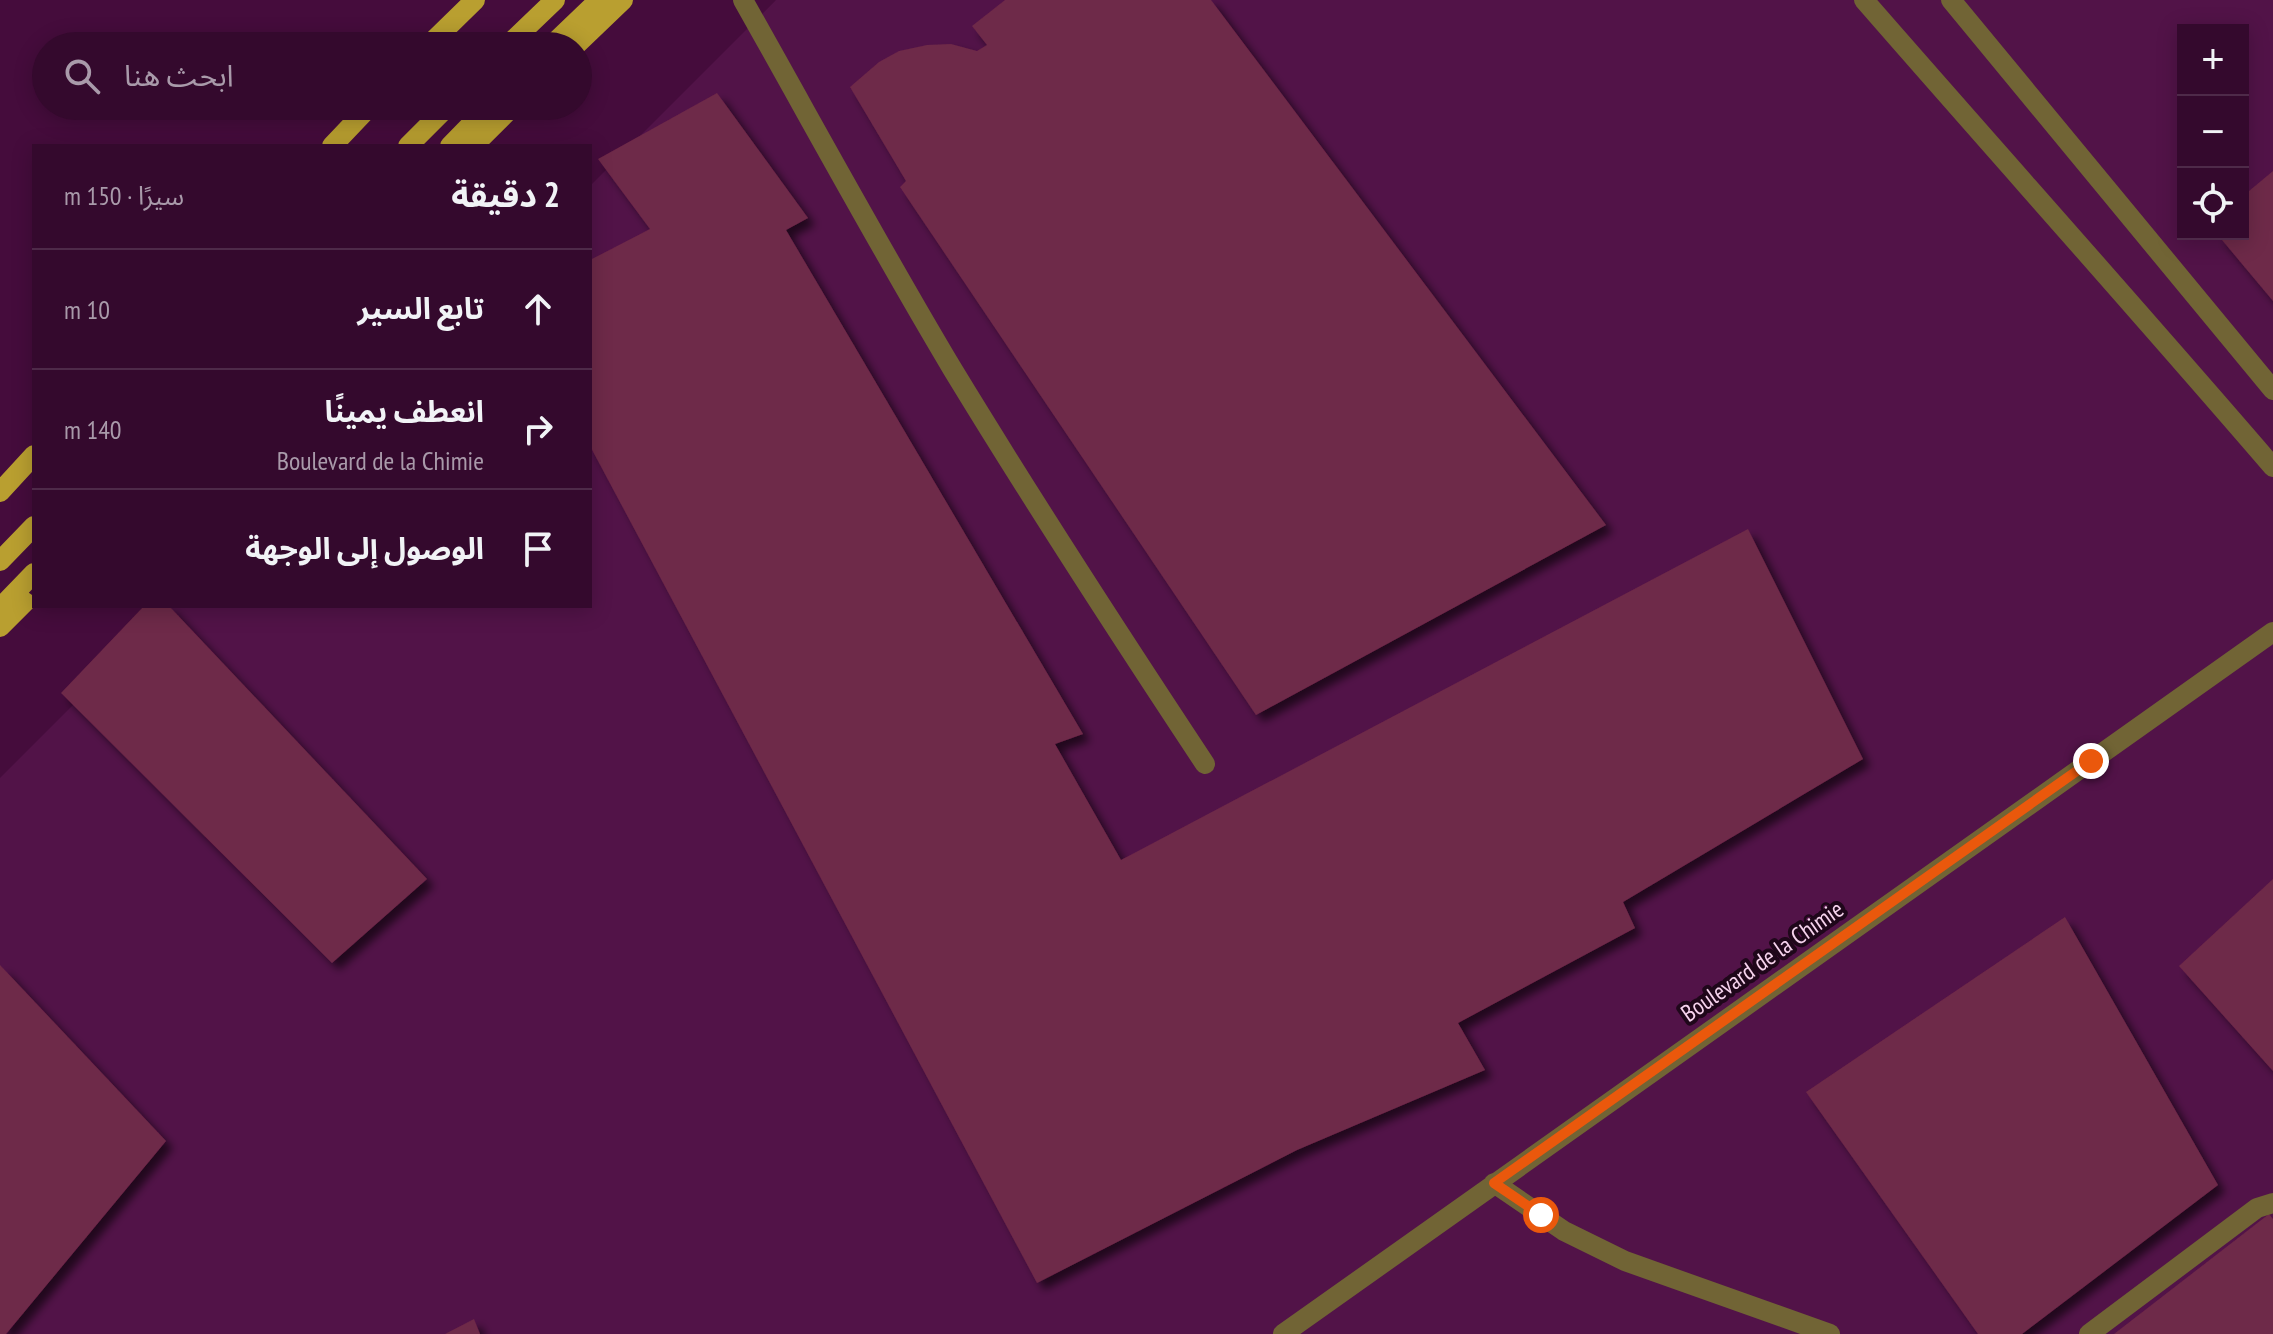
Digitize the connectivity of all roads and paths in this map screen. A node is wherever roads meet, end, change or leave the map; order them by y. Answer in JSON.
{"nodes":[{"id":1,"x":475,"y":0,"type":"edge"},
{"id":2,"x":555,"y":0,"type":"edge"},
{"id":3,"x":599,"y":0,"type":"edge"},
{"id":4,"x":623,"y":0,"type":"edge"},
{"id":5,"x":743,"y":0,"type":"edge"},
{"id":6,"x":1864,"y":0,"type":"edge"},
{"id":7,"x":1951,"y":0,"type":"edge"},
{"id":8,"x":442,"y":32,"type":"edge"},
{"id":9,"x":522,"y":32,"type":"edge"},
{"id":10,"x":566,"y":32,"type":"edge"},
{"id":11,"x":590,"y":32,"type":"edge"},
{"id":12,"x":357,"y":120,"type":"edge"},
{"id":13,"x":434,"y":120,"type":"edge"},
{"id":14,"x":475,"y":120,"type":"edge"},
{"id":15,"x":499,"y":120,"type":"edge"},
{"id":16,"x":334,"y":144,"type":"edge"},
{"id":17,"x":410,"y":144,"type":"edge"},
{"id":18,"x":452,"y":144,"type":"edge"},
{"id":19,"x":475,"y":144,"type":"edge"},
{"id":20,"x":2273,"y":390,"type":"edge"},
{"id":21,"x":32,"y":457,"type":"edge"},
{"id":22,"x":2273,"y":467,"type":"edge"},
{"id":23,"x":0,"y":492,"type":"edge"},
{"id":24,"x":32,"y":528,"type":"edge"},
{"id":25,"x":0,"y":561,"type":"edge"},
{"id":26,"x":32,"y":575,"type":"edge"},
{"id":27,"x":32,"y":595,"type":"edge"},
{"id":28,"x":0,"y":608,"type":"edge"},
{"id":29,"x":0,"y":627,"type":"edge"},
{"id":30,"x":2273,"y":632,"type":"edge"},
{"id":31,"x":1205,"y":764,"type":"dead end"},
{"id":32,"x":1494,"y":1183,"type":"junction"},
{"id":33,"x":2273,"y":1203,"type":"edge"},
{"id":34,"x":1283,"y":1334,"type":"edge"},
{"id":35,"x":1830,"y":1334,"type":"edge"},
{"id":36,"x":2089,"y":1334,"type":"edge"}],
"edges":[{"from":1,"to":8,"type":"main road"},
{"from":2,"to":9,"type":"main road"},
{"from":3,"to":10,"type":"main road"},
{"from":4,"to":11,"type":"main road"},
{"from":5,"to":31,"type":"street"},
{"from":6,"to":22,"type":"street"},
{"from":7,"to":20,"type":"street"},
{"from":12,"to":16,"type":"main road"},
{"from":13,"to":17,"type":"main road"},
{"from":14,"to":18,"type":"main road"},
{"from":15,"to":19,"type":"main road"},
{"from":21,"to":23,"type":"main road"},
{"from":24,"to":25,"type":"main road"},
{"from":26,"to":28,"type":"main road"},
{"from":27,"to":29,"type":"main road"},
{"from":30,"to":32,"type":"street","name":"Boulevard de la Chimie"},
{"from":32,"to":34,"type":"street","name":"Boulevard de la Chimie"},
{"from":32,"to":35,"type":"street"},
{"from":33,"to":36,"type":"street"}]}
